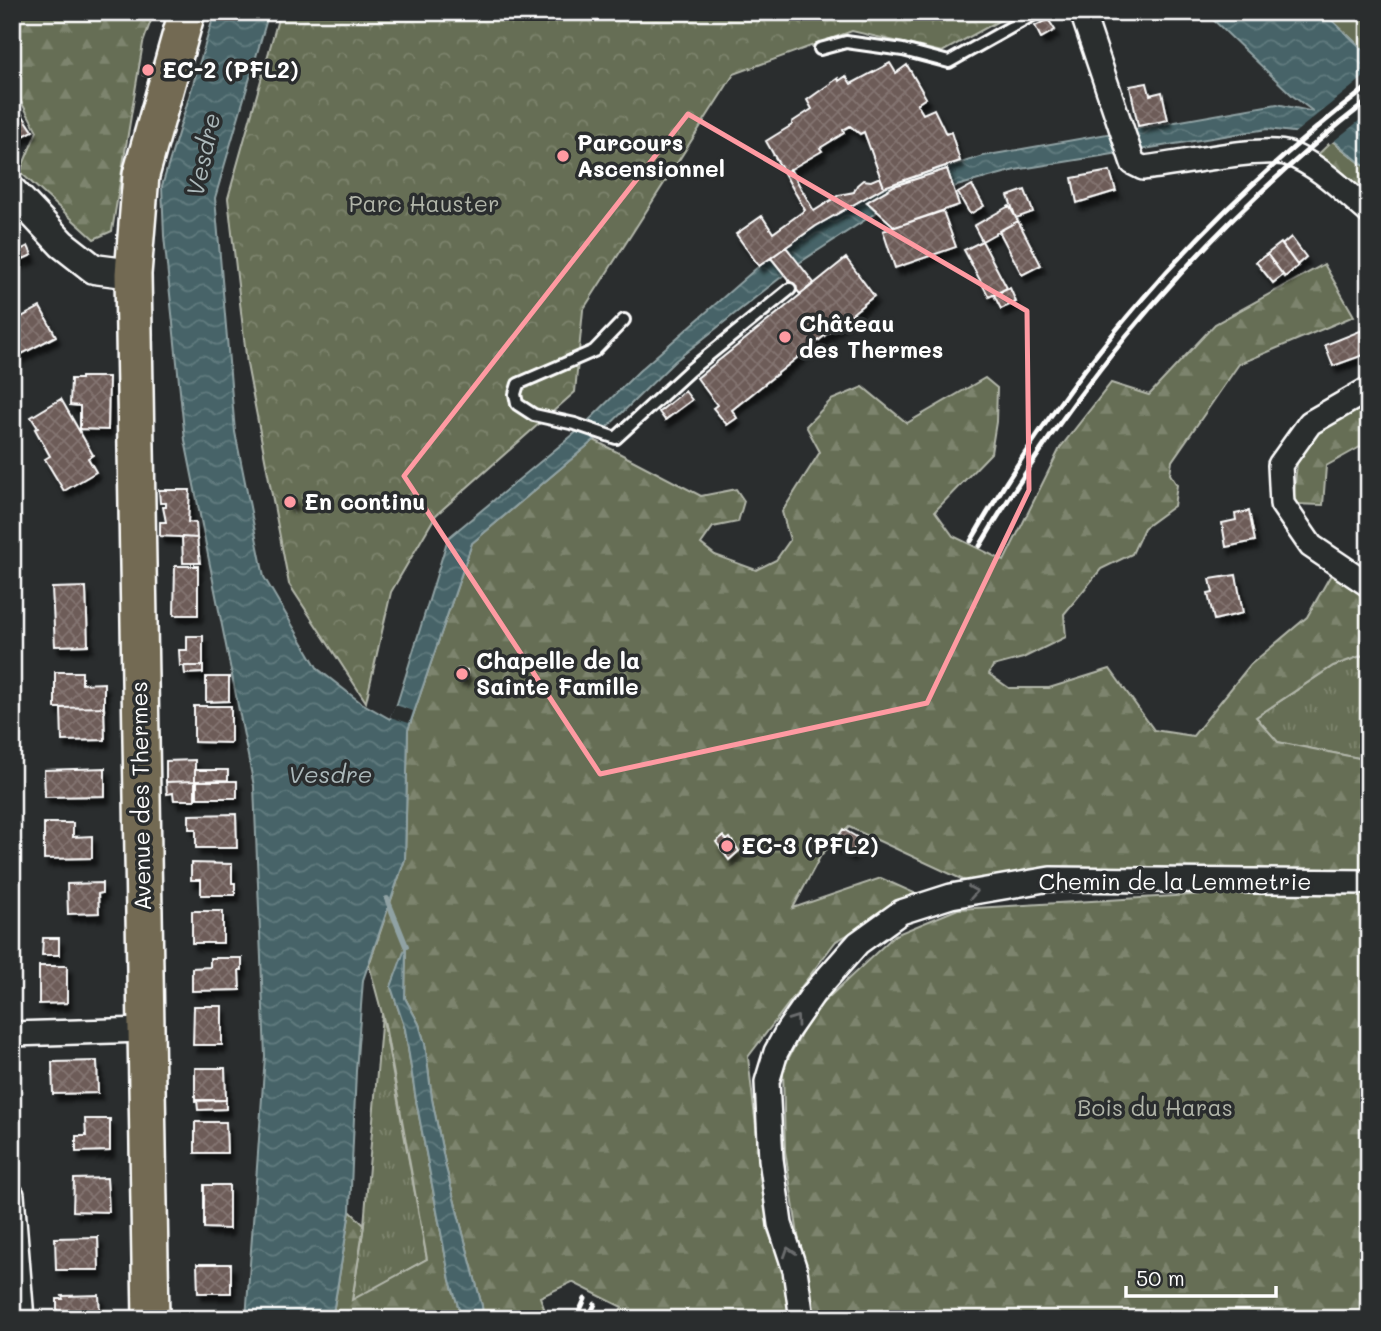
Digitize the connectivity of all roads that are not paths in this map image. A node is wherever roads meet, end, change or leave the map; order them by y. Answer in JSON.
{"nodes":[{"id":1,"x":187,"y":12,"type":"edge"},
{"id":2,"x":1038,"y":12,"type":"edge"},
{"id":3,"x":1082,"y":12,"type":"edge"},
{"id":4,"x":820,"y":50,"type":"dead end"},
{"id":5,"x":12,"y":191,"type":"edge"},
{"id":6,"x":1369,"y":212,"type":"edge"},
{"id":7,"x":133,"y":274,"type":"junction"},
{"id":8,"x":790,"y":289,"type":"dead end"},
{"id":9,"x":624,"y":320,"type":"dead end"},
{"id":10,"x":1369,"y":389,"type":"edge"},
{"id":11,"x":1369,"y":585,"type":"edge"},
{"id":12,"x":1369,"y":882,"type":"edge"},
{"id":13,"x":145,"y":1030,"type":"junction"},
{"id":14,"x":12,"y":1034,"type":"edge"},
{"id":15,"x":12,"y":1195,"type":"edge"},
{"id":16,"x":22,"y":1319,"type":"edge"},
{"id":17,"x":151,"y":1319,"type":"edge"},
{"id":18,"x":802,"y":1319,"type":"edge"}],
"edges":[{"from":1,"to":7,"type":"main road","name":"Avenue des Thermes"},
{"from":2,"to":4,"type":"lane"},
{"from":3,"to":6,"type":"street"},
{"from":5,"to":7,"type":"street"},
{"from":7,"to":13,"type":"main road","name":"Avenue des Thermes"},
{"from":8,"to":9,"type":"lane"},
{"from":10,"to":11,"type":"street"},
{"from":18,"to":12,"type":"street","name":"Chemin de la Lemmetrie","one_way":true},
{"from":13,"to":14,"type":"street"},
{"from":13,"to":17,"type":"main road","name":"Avenue des Thermes"},
{"from":15,"to":16,"type":"street"}]}
